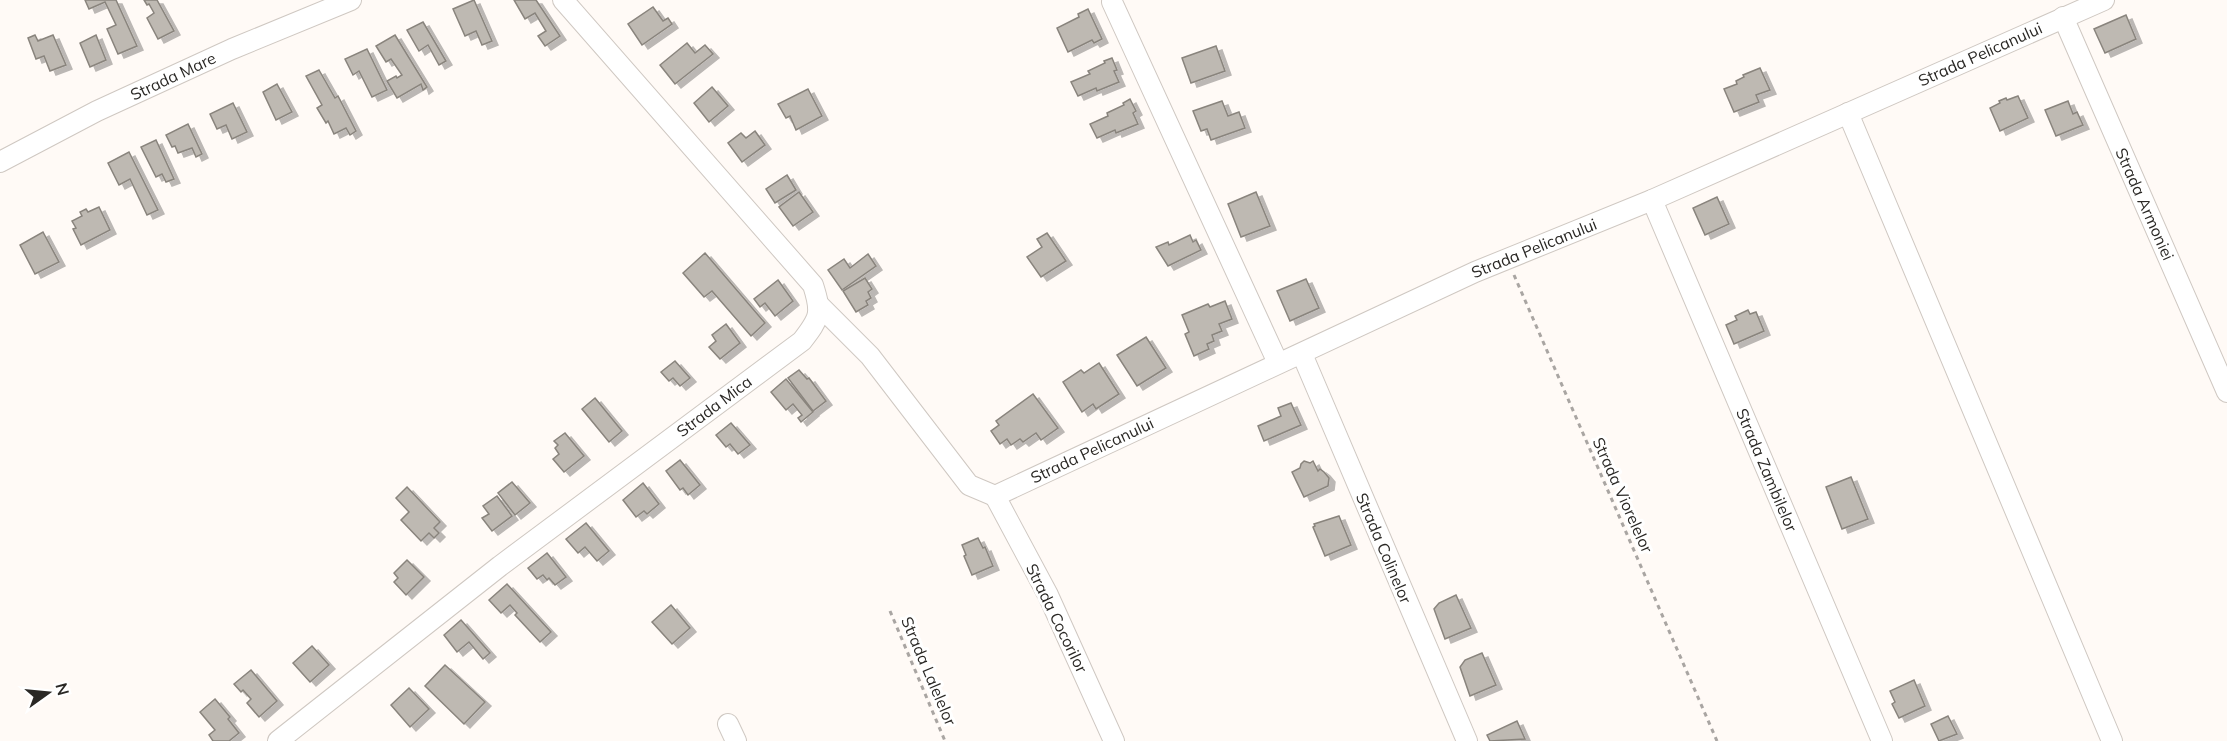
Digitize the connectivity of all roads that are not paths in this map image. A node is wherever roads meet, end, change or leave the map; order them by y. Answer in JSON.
{"nodes":[{"id":1,"x":351,"y":0,"type":"edge"},
{"id":2,"x":563,"y":0,"type":"edge"},
{"id":3,"x":2104,"y":0,"type":"edge"},
{"id":4,"x":1112,"y":3,"type":"dead end"},
{"id":5,"x":2063,"y":17,"type":"junction"},
{"id":6,"x":1848,"y":113,"type":"junction"},
{"id":7,"x":0,"y":162,"type":"edge"},
{"id":8,"x":1652,"y":200,"type":"junction"},
{"id":9,"x":819,"y":305,"type":"junction"},
{"id":10,"x":1302,"y":354,"type":"junction"},
{"id":11,"x":1278,"y":363,"type":"junction"},
{"id":12,"x":2227,"y":392,"type":"edge"},
{"id":13,"x":995,"y":496,"type":"junction"},
{"id":14,"x":278,"y":741,"type":"edge"},
{"id":15,"x":1114,"y":741,"type":"edge"},
{"id":16,"x":1467,"y":741,"type":"edge"},
{"id":17,"x":1882,"y":741,"type":"edge"},
{"id":18,"x":2112,"y":741,"type":"edge"}],
"edges":[{"from":1,"to":7,"type":"street","name":"Strada Mare"},
{"from":2,"to":9,"type":"street"},
{"from":3,"to":5,"type":"street","name":"Strada Pelicanului"},
{"from":4,"to":11,"type":"street"},
{"from":5,"to":6,"type":"street","name":"Strada Pelicanului"},
{"from":5,"to":12,"type":"street","name":"Strada Armoniei"},
{"from":6,"to":8,"type":"street","name":"Strada Pelicanului"},
{"from":6,"to":18,"type":"street"},
{"from":8,"to":10,"type":"street","name":"Strada Pelicanului"},
{"from":8,"to":17,"type":"street","name":"Strada Zambilelor"},
{"from":9,"to":13,"type":"street"},
{"from":9,"to":14,"type":"street","name":"Strada Mica"},
{"from":10,"to":11,"type":"street","name":"Strada Pelicanului"},
{"from":10,"to":16,"type":"street","name":"Strada Colinelor"},
{"from":11,"to":13,"type":"street","name":"Strada Pelicanului"},
{"from":13,"to":15,"type":"street","name":"Strada Cocorilor"}]}
